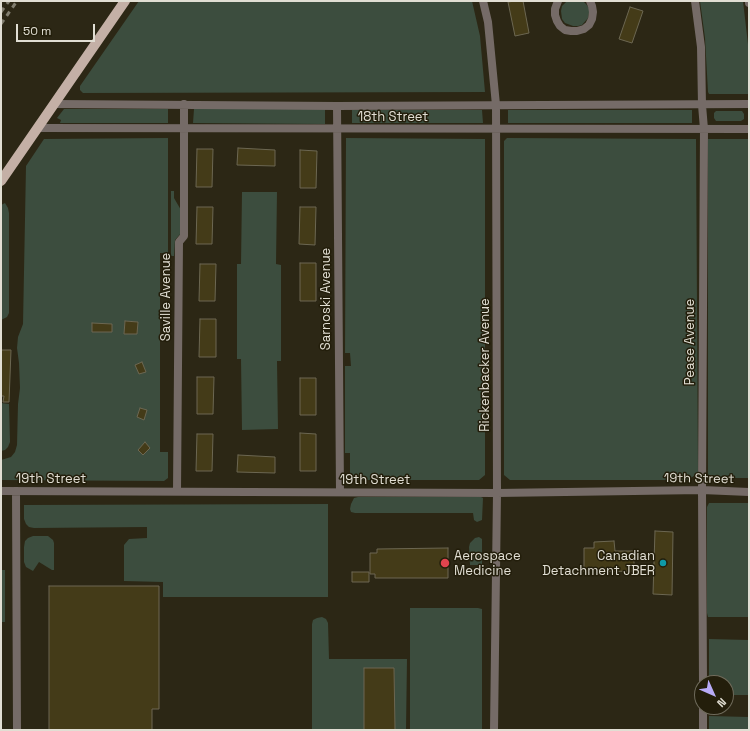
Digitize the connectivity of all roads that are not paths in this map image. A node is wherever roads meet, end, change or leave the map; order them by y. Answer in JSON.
{"nodes":[{"id":1,"x":125,"y":1,"type":"edge"},
{"id":2,"x":483,"y":1,"type":"edge"},
{"id":3,"x":558,"y":1,"type":"edge"},
{"id":4,"x":590,"y":1,"type":"edge"},
{"id":5,"x":694,"y":1,"type":"edge"},
{"id":6,"x":55,"y":104,"type":"junction"},
{"id":7,"x":184,"y":104,"type":"junction"},
{"id":8,"x":749,"y":104,"type":"edge"},
{"id":9,"x":496,"y":105,"type":"junction"},
{"id":10,"x":702,"y":105,"type":"junction"},
{"id":11,"x":337,"y":106,"type":"junction"},
{"id":12,"x":38,"y":128,"type":"junction"},
{"id":13,"x":184,"y":128,"type":"junction"},
{"id":14,"x":337,"y":129,"type":"junction"},
{"id":15,"x":496,"y":129,"type":"junction"},
{"id":16,"x":704,"y":129,"type":"junction"},
{"id":17,"x":749,"y":129,"type":"edge"},
{"id":18,"x":1,"y":181,"type":"edge"},
{"id":19,"x":702,"y":490,"type":"junction"},
{"id":20,"x":1,"y":491,"type":"edge"},
{"id":21,"x":16,"y":491,"type":"junction"},
{"id":22,"x":177,"y":491,"type":"junction"},
{"id":23,"x":340,"y":492,"type":"junction"},
{"id":24,"x":749,"y":492,"type":"edge"},
{"id":25,"x":497,"y":493,"type":"junction"},
{"id":26,"x":703,"y":675,"type":"edge"},
{"id":27,"x":703,"y":715,"type":"edge"},
{"id":28,"x":17,"y":730,"type":"edge"},
{"id":29,"x":494,"y":730,"type":"edge"},
{"id":30,"x":703,"y":730,"type":"edge"}],
"edges":[{"from":1,"to":6,"type":"main road"},
{"from":2,"to":9,"type":"street","name":"Rickenbacker Avenue"},
{"from":3,"to":4,"type":"street"},
{"from":5,"to":10,"type":"street","name":"Pease Avenue"},
{"from":6,"to":7,"type":"street","name":"18th Street"},
{"from":6,"to":12,"type":"main road"},
{"from":7,"to":11,"type":"street","name":"18th Street"},
{"from":7,"to":13,"type":"street","name":"Saville Avenue"},
{"from":8,"to":10,"type":"street","name":"18th Street"},
{"from":9,"to":10,"type":"street","name":"18th Street"},
{"from":9,"to":11,"type":"street","name":"18th Street"},
{"from":9,"to":15,"type":"street","name":"Rickenbacker Avenue"},
{"from":10,"to":16,"type":"street","name":"Pease Avenue"},
{"from":11,"to":14,"type":"street","name":"Sarnoski Avenue"},
{"from":12,"to":13,"type":"street","name":"18th Street"},
{"from":12,"to":18,"type":"main road"},
{"from":13,"to":14,"type":"street","name":"18th Street"},
{"from":13,"to":22,"type":"street","name":"Saville Avenue"},
{"from":14,"to":15,"type":"street","name":"18th Street"},
{"from":14,"to":23,"type":"street","name":"Sarnoski Avenue"},
{"from":15,"to":16,"type":"street","name":"18th Street"},
{"from":15,"to":25,"type":"street","name":"Rickenbacker Avenue"},
{"from":16,"to":17,"type":"street","name":"18th Street"},
{"from":16,"to":19,"type":"street","name":"Pease Avenue"},
{"from":19,"to":24,"type":"street","name":"19th Street"},
{"from":19,"to":25,"type":"street","name":"19th Street"},
{"from":19,"to":26,"type":"street","name":"Pease Avenue"},
{"from":20,"to":21,"type":"street","name":"19th Street"},
{"from":21,"to":22,"type":"street","name":"19th Street"},
{"from":21,"to":28,"type":"street"},
{"from":22,"to":23,"type":"street","name":"19th Street"},
{"from":23,"to":25,"type":"street","name":"19th Street"},
{"from":25,"to":29,"type":"street","name":"Rickenbacker Avenue"},
{"from":27,"to":30,"type":"street"}]}
